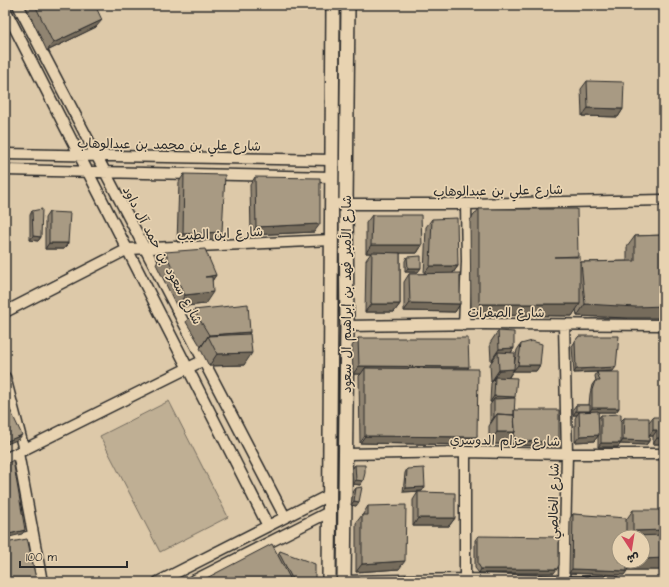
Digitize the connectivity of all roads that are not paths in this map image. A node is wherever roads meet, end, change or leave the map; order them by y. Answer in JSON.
{"nodes":[{"id":1,"x":18,"y":5,"type":"edge"},
{"id":2,"x":333,"y":5,"type":"edge"},
{"id":3,"x":348,"y":5,"type":"edge"},
{"id":4,"x":6,"y":11,"type":"edge"},
{"id":5,"x":5,"y":154,"type":"edge"},
{"id":6,"x":80,"y":155,"type":"junction"},
{"id":7,"x":97,"y":156,"type":"junction"},
{"id":8,"x":332,"y":160,"type":"junction"},
{"id":9,"x":5,"y":170,"type":"edge"},
{"id":10,"x":88,"y":172,"type":"junction"},
{"id":11,"x":105,"y":172,"type":"junction"},
{"id":12,"x":332,"y":177,"type":"junction"},
{"id":13,"x":664,"y":200,"type":"edge"},
{"id":14,"x":332,"y":204,"type":"junction"},
{"id":15,"x":346,"y":204,"type":"junction"},
{"id":16,"x":466,"y":204,"type":"junction"},
{"id":17,"x":332,"y":240,"type":"junction"},
{"id":18,"x":128,"y":249,"type":"junction"},
{"id":19,"x":146,"y":249,"type":"junction"},
{"id":20,"x":5,"y":312,"type":"edge"},
{"id":21,"x":181,"y":317,"type":"junction"},
{"id":22,"x":166,"y":325,"type":"junction"},
{"id":23,"x":464,"y":325,"type":"junction"},
{"id":24,"x":564,"y":325,"type":"junction"},
{"id":25,"x":664,"y":325,"type":"edge"},
{"id":26,"x":347,"y":326,"type":"junction"},
{"id":27,"x":204,"y":360,"type":"junction"},
{"id":28,"x":188,"y":368,"type":"junction"},
{"id":29,"x":6,"y":382,"type":"edge"},
{"id":30,"x":21,"y":451,"type":"junction"},
{"id":31,"x":464,"y":452,"type":"junction"},
{"id":32,"x":346,"y":454,"type":"junction"},
{"id":33,"x":567,"y":454,"type":"junction"},
{"id":34,"x":664,"y":454,"type":"edge"},
{"id":35,"x":5,"y":459,"type":"edge"},
{"id":36,"x":329,"y":494,"type":"junction"},
{"id":37,"x":329,"y":512,"type":"junction"},
{"id":38,"x":285,"y":517,"type":"junction"},
{"id":39,"x":268,"y":526,"type":"junction"},
{"id":40,"x":32,"y":536,"type":"junction"},
{"id":41,"x":5,"y":542,"type":"edge"},
{"id":42,"x":344,"y":581,"type":"edge"},
{"id":43,"x":465,"y":581,"type":"edge"},
{"id":44,"x":564,"y":581,"type":"edge"},
{"id":45,"x":42,"y":582,"type":"edge"},
{"id":46,"x":158,"y":582,"type":"edge"},
{"id":47,"x":191,"y":582,"type":"edge"},
{"id":48,"x":329,"y":582,"type":"edge"},
{"id":49,"x":615,"y":582,"type":"edge"}],
"edges":[{"from":1,"to":4,"type":"street"},
{"from":1,"to":7,"type":"street","name":"شارع سعود بن حمد آل داود"},
{"from":2,"to":8,"type":"main road","name":"شارع الأمير فهد بن إبراهيم ال سعود"},
{"from":3,"to":15,"type":"main road","name":"شارع الأمير فهد بن إبراهيم ال سعود"},
{"from":4,"to":6,"type":"street"},
{"from":5,"to":6,"type":"street","name":"شارع علي بن محمد بن عبدالوهاب"},
{"from":6,"to":7,"type":"street","name":"شارع علي بن محمد بن عبدالوهاب"},
{"from":6,"to":10,"type":"street"},
{"from":7,"to":8,"type":"street","name":"شارع علي بن محمد بن عبدالوهاب"},
{"from":7,"to":11,"type":"street","name":"شارع سعود بن حمد آل داود"},
{"from":8,"to":12,"type":"main road","name":"شارع الأمير فهد بن إبراهيم ال سعود"},
{"from":9,"to":10,"type":"street"},
{"from":10,"to":11,"type":"street"},
{"from":10,"to":18,"type":"street"},
{"from":11,"to":12,"type":"street"},
{"from":11,"to":19,"type":"street","name":"شارع سعود بن حمد آل داود"},
{"from":12,"to":14,"type":"main road","name":"شارع الأمير فهد بن إبراهيم ال سعود"},
{"from":13,"to":16,"type":"street","name":"شارع علي بن عبدالوهاب"},
{"from":14,"to":15,"type":"street","name":"شارع علي بن عبدالوهاب"},
{"from":14,"to":17,"type":"main road","name":"شارع الأمير فهد بن إبراهيم ال سعود"},
{"from":15,"to":16,"type":"street","name":"شارع علي بن عبدالوهاب"},
{"from":15,"to":26,"type":"main road","name":"شارع الأمير فهد بن إبراهيم ال سعود"},
{"from":16,"to":23,"type":"street"},
{"from":17,"to":19,"type":"street","name":"شارع ابن الطيب"},
{"from":17,"to":36,"type":"main road","name":"شارع الأمير فهد بن إبراهيم ال سعود"},
{"from":18,"to":19,"type":"street","name":"شارع ابن الطيب"},
{"from":18,"to":20,"type":"street","name":"شارع ابن الطيب"},
{"from":18,"to":22,"type":"street"},
{"from":19,"to":21,"type":"street","name":"شارع سعود بن حمد آل داود"},
{"from":21,"to":22,"type":"street"},
{"from":21,"to":27,"type":"street","name":"شارع سعود بن حمد آل داود"},
{"from":22,"to":28,"type":"street"},
{"from":23,"to":24,"type":"street","name":"شارع الصفرات"},
{"from":23,"to":26,"type":"street","name":"شارع الصفرات"},
{"from":24,"to":25,"type":"street","name":"شارع الصفرات"},
{"from":24,"to":33,"type":"street","name":"شارع الخالصي"},
{"from":26,"to":32,"type":"main road","name":"شارع الأمير فهد بن إبراهيم ال سعود"},
{"from":27,"to":28,"type":"street"},
{"from":27,"to":38,"type":"street","name":"شارع سعود بن حمد آل داود"},
{"from":28,"to":30,"type":"street"},
{"from":28,"to":39,"type":"street"},
{"from":29,"to":30,"type":"street"},
{"from":30,"to":35,"type":"street"},
{"from":30,"to":40,"type":"street"},
{"from":31,"to":32,"type":"street","name":"شارع حزام الدوسري"},
{"from":31,"to":33,"type":"street","name":"شارع حزام الدوسري"},
{"from":31,"to":43,"type":"street"},
{"from":32,"to":42,"type":"main road","name":"شارع الأمير فهد بن إبراهيم ال سعود"},
{"from":33,"to":34,"type":"street","name":"شارع حزام الدوسري"},
{"from":33,"to":44,"type":"street","name":"شارع الخالصي"},
{"from":36,"to":37,"type":"main road","name":"شارع الأمير فهد بن إبراهيم ال سعود"},
{"from":36,"to":38,"type":"street"},
{"from":37,"to":47,"type":"street"},
{"from":37,"to":48,"type":"main road","name":"شارع الأمير فهد بن إبراهيم ال سعود"},
{"from":38,"to":39,"type":"street"},
{"from":39,"to":46,"type":"street"},
{"from":40,"to":41,"type":"street"},
{"from":40,"to":45,"type":"street"},
{"from":42,"to":43,"type":"street"},
{"from":43,"to":44,"type":"street"},
{"from":44,"to":49,"type":"street"}]}
